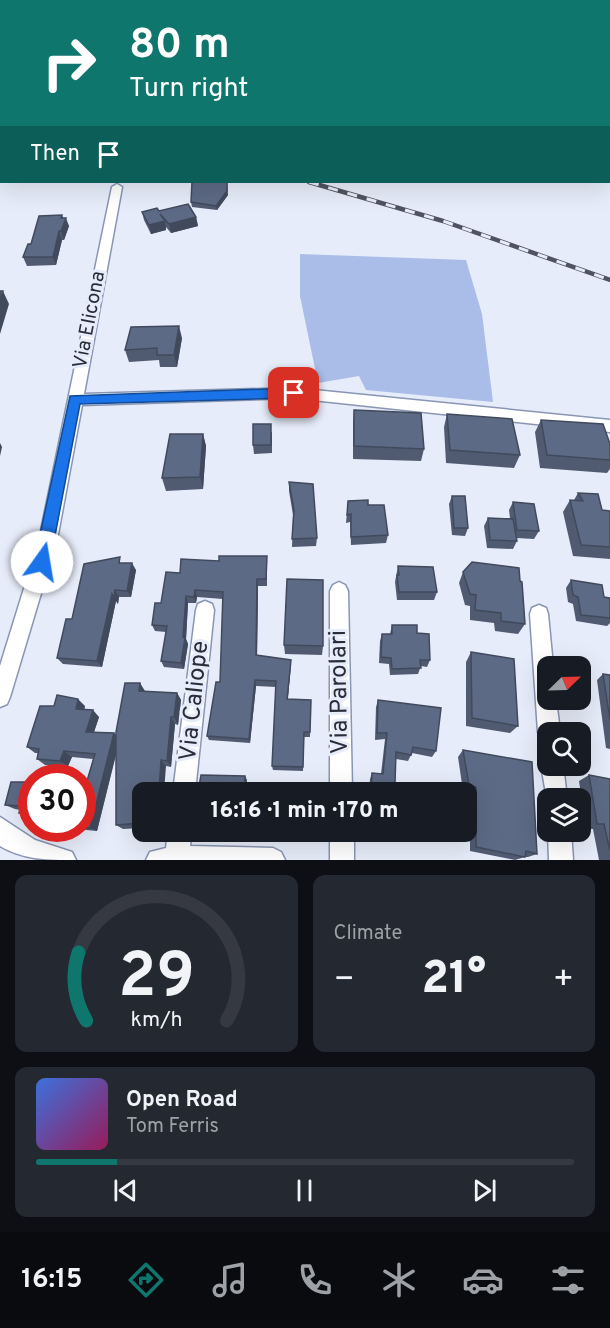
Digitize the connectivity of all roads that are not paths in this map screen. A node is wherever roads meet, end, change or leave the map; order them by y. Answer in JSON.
{"nodes":[{"id":1,"x":117,"y":187,"type":"dead end"},
{"id":2,"x":74,"y":400,"type":"junction"},
{"id":3,"x":610,"y":426,"type":"edge"},
{"id":4,"x":339,"y":591,"type":"dead end"},
{"id":5,"x":205,"y":610,"type":"dead end"},
{"id":6,"x":539,"y":614,"type":"dead end"},
{"id":7,"x":0,"y":697,"type":"edge"},
{"id":8,"x":548,"y":722,"type":"edge"},
{"id":9,"x":185,"y":782,"type":"edge"},
{"id":10,"x":341,"y":782,"type":"edge"},
{"id":11,"x":0,"y":829,"type":"edge"},
{"id":12,"x":175,"y":842,"type":"edge"},
{"id":13,"x":342,"y":842,"type":"edge"},
{"id":14,"x":559,"y":842,"type":"edge"},
{"id":15,"x":168,"y":859,"type":"edge"},
{"id":16,"x":62,"y":860,"type":"edge"},
{"id":17,"x":273,"y":860,"type":"edge"},
{"id":18,"x":342,"y":860,"type":"edge"},
{"id":19,"x":561,"y":860,"type":"edge"}],
"edges":[{"from":1,"to":2,"type":"street","name":"Via Elicona"},
{"from":2,"to":3,"type":"street"},
{"from":2,"to":7,"type":"street","name":"Via Elicona"},
{"from":4,"to":10,"type":"street","name":"Via Parolari"},
{"from":5,"to":9,"type":"street","name":"Via Caliope"},
{"from":6,"to":8,"type":"street"},
{"from":11,"to":16,"type":"street"},
{"from":12,"to":15,"type":"street"},
{"from":13,"to":18,"type":"street"},
{"from":14,"to":19,"type":"street"},
{"from":15,"to":17,"type":"street"}]}
